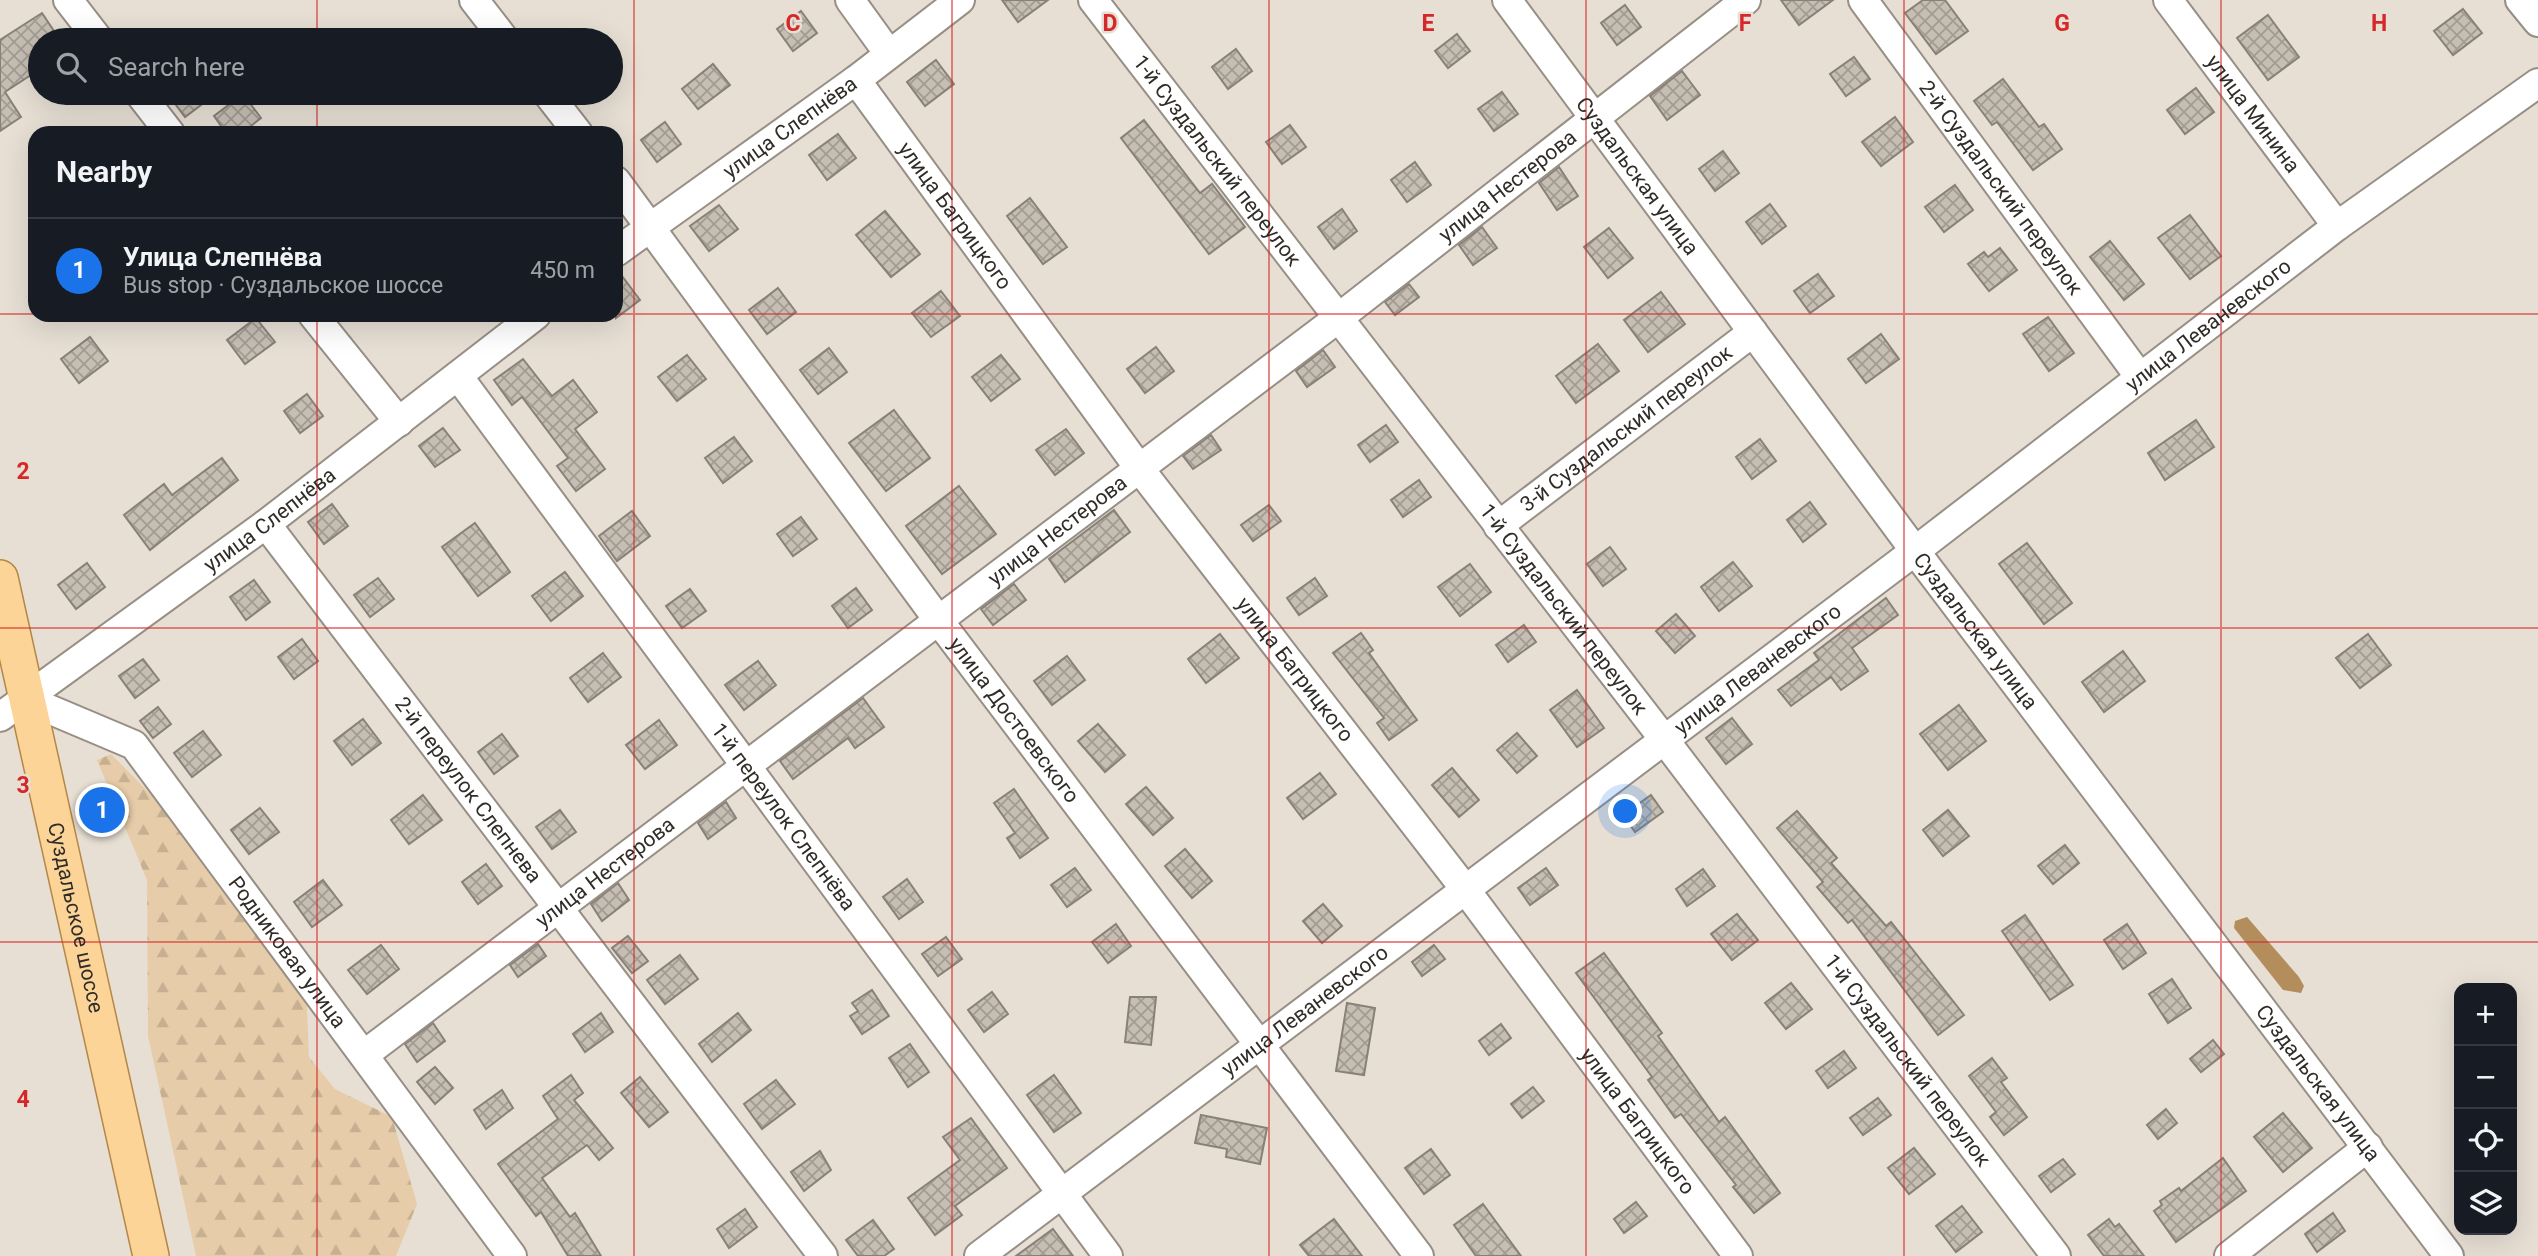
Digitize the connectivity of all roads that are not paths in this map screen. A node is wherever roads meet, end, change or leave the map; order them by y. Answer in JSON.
{"nodes":[{"id":1,"x":68,"y":0,"type":"edge"},
{"id":2,"x":474,"y":0,"type":"edge"},
{"id":3,"x":850,"y":0,"type":"edge"},
{"id":4,"x":960,"y":0,"type":"edge"},
{"id":5,"x":1093,"y":0,"type":"edge"},
{"id":6,"x":1507,"y":0,"type":"edge"},
{"id":7,"x":1746,"y":0,"type":"edge"},
{"id":8,"x":1863,"y":0,"type":"edge"},
{"id":9,"x":2168,"y":0,"type":"edge"},
{"id":10,"x":2520,"y":0,"type":"edge"},
{"id":11,"x":2538,"y":22,"type":"edge"},
{"id":12,"x":90,"y":28,"type":"edge"},
{"id":13,"x":496,"y":28,"type":"edge"},
{"id":14,"x":890,"y":54,"type":"junction"},
{"id":15,"x":856,"y":80,"type":"junction"},
{"id":16,"x":2538,"y":83,"type":"edge"},
{"id":17,"x":148,"y":105,"type":"edge"},
{"id":18,"x":556,"y":105,"type":"edge"},
{"id":19,"x":1594,"y":116,"type":"junction"},
{"id":20,"x":165,"y":126,"type":"edge"},
{"id":21,"x":573,"y":126,"type":"edge"},
{"id":22,"x":623,"y":190,"type":"edge"},
{"id":23,"x":650,"y":225,"type":"junction"},
{"id":24,"x":2337,"y":226,"type":"junction"},
{"id":25,"x":623,"y":246,"type":"edge"},
{"id":26,"x":1337,"y":319,"type":"junction"},
{"id":27,"x":319,"y":322,"type":"edge"},
{"id":28,"x":527,"y":322,"type":"edge"},
{"id":29,"x":1753,"y":332,"type":"junction"},
{"id":30,"x":458,"y":376,"type":"junction"},
{"id":31,"x":2139,"y":376,"type":"junction"},
{"id":32,"x":399,"y":422,"type":"junction"},
{"id":33,"x":1139,"y":468,"type":"junction"},
{"id":34,"x":267,"y":524,"type":"junction"},
{"id":35,"x":1498,"y":526,"type":"junction"},
{"id":36,"x":1915,"y":551,"type":"junction"},
{"id":37,"x":0,"y":578,"type":"edge"},
{"id":38,"x":939,"y":621,"type":"junction"},
{"id":39,"x":12,"y":708,"type":"edge"},
{"id":40,"x":1663,"y":738,"type":"junction"},
{"id":41,"x":746,"y":766,"type":"junction"},
{"id":42,"x":1465,"y":889,"type":"junction"},
{"id":43,"x":556,"y":909,"type":"junction"},
{"id":44,"x":1259,"y":1043,"type":"junction"},
{"id":45,"x":365,"y":1054,"type":"junction"},
{"id":46,"x":2368,"y":1147,"type":"junction"},
{"id":47,"x":1060,"y":1194,"type":"junction"},
{"id":48,"x":152,"y":1256,"type":"edge"},
{"id":49,"x":512,"y":1256,"type":"edge"},
{"id":50,"x":823,"y":1256,"type":"edge"},
{"id":51,"x":979,"y":1256,"type":"edge"},
{"id":52,"x":1108,"y":1256,"type":"edge"},
{"id":53,"x":1419,"y":1256,"type":"edge"},
{"id":54,"x":1738,"y":1256,"type":"edge"},
{"id":55,"x":2056,"y":1256,"type":"edge"},
{"id":56,"x":2229,"y":1256,"type":"edge"},
{"id":57,"x":2449,"y":1256,"type":"edge"}],
"edges":[{"from":1,"to":12,"type":"street"},
{"from":2,"to":13,"type":"street"},
{"from":3,"to":14,"type":"street"},
{"from":4,"to":14,"type":"street","name":"улица Слепнёва"},
{"from":5,"to":26,"type":"street","name":"1-й Суздальский переулок"},
{"from":6,"to":19,"type":"street","name":"Суздальская улица"},
{"from":7,"to":19,"type":"street","name":"улица Нестерова"},
{"from":8,"to":31,"type":"street","name":"2-й Суздальский переулок"},
{"from":9,"to":24,"type":"street","name":"улица Минина"},
{"from":10,"to":11,"type":"street"},
{"from":14,"to":15,"type":"street","name":"улица Слепнёва"},
{"from":15,"to":23,"type":"street","name":"улица Слепнёва"},
{"from":15,"to":33,"type":"street","name":"улица Багрицкого"},
{"from":16,"to":24,"type":"street","name":"улица Леваневского"},
{"from":17,"to":20,"type":"street"},
{"from":18,"to":21,"type":"street"},
{"from":19,"to":26,"type":"street","name":"улица Нестерова"},
{"from":19,"to":29,"type":"street","name":"Суздальская улица"},
{"from":22,"to":23,"type":"street","name":"улица Достоевского"},
{"from":23,"to":25,"type":"street","name":"улица Слепнёва"},
{"from":23,"to":38,"type":"street","name":"улица Достоевского"},
{"from":24,"to":31,"type":"street","name":"улица Леваневского"},
{"from":26,"to":33,"type":"street","name":"улица Нестерова"},
{"from":26,"to":35,"type":"street","name":"1-й Суздальский переулок"},
{"from":27,"to":32,"type":"street"},
{"from":28,"to":30,"type":"street","name":"улица Слепнёва"},
{"from":29,"to":35,"type":"street","name":"3-й Суздальский переулок"},
{"from":29,"to":36,"type":"street","name":"Суздальская улица"},
{"from":30,"to":32,"type":"street","name":"улица Слепнёва"},
{"from":30,"to":41,"type":"street","name":"1-й переулок Слепнёва"},
{"from":31,"to":36,"type":"street","name":"улица Леваневского"},
{"from":32,"to":34,"type":"street","name":"улица Слепнёва"},
{"from":33,"to":38,"type":"street","name":"улица Нестерова"},
{"from":33,"to":42,"type":"street","name":"улица Багрицкого"},
{"from":34,"to":39,"type":"street","name":"улица Слепнёва"},
{"from":34,"to":43,"type":"street","name":"2-й переулок Слепнева"},
{"from":35,"to":40,"type":"street","name":"1-й Суздальский переулок"},
{"from":36,"to":40,"type":"street","name":"улица Леваневского"},
{"from":36,"to":46,"type":"street","name":"Суздальская улица"},
{"from":37,"to":39,"type":"main road","name":"Суздальское шоссе"},
{"from":38,"to":41,"type":"street","name":"улица Нестерова"},
{"from":38,"to":44,"type":"street","name":"улица Достоевского"},
{"from":39,"to":45,"type":"street","name":"Родниковая улица"},
{"from":39,"to":48,"type":"main road","name":"Суздальское шоссе"},
{"from":40,"to":42,"type":"street","name":"улица Леваневского"},
{"from":40,"to":55,"type":"street","name":"1-й Суздальский переулок"},
{"from":41,"to":43,"type":"street","name":"улица Нестерова"},
{"from":41,"to":47,"type":"street","name":"1-й переулок Слепнёва"},
{"from":42,"to":44,"type":"street","name":"улица Леваневского"},
{"from":42,"to":54,"type":"street","name":"улица Багрицкого"},
{"from":43,"to":45,"type":"street","name":"улица Нестерова"},
{"from":43,"to":50,"type":"street","name":"2-й переулок Слепнева"},
{"from":44,"to":47,"type":"street","name":"улица Леваневского"},
{"from":44,"to":53,"type":"street","name":"улица Достоевского"},
{"from":45,"to":49,"type":"street","name":"Родниковая улица"},
{"from":46,"to":56,"type":"street"},
{"from":46,"to":57,"type":"street","name":"Суздальская улица"},
{"from":47,"to":51,"type":"street","name":"улица Леваневского"},
{"from":47,"to":52,"type":"street","name":"1-й переулок Слепнёва"}]}
